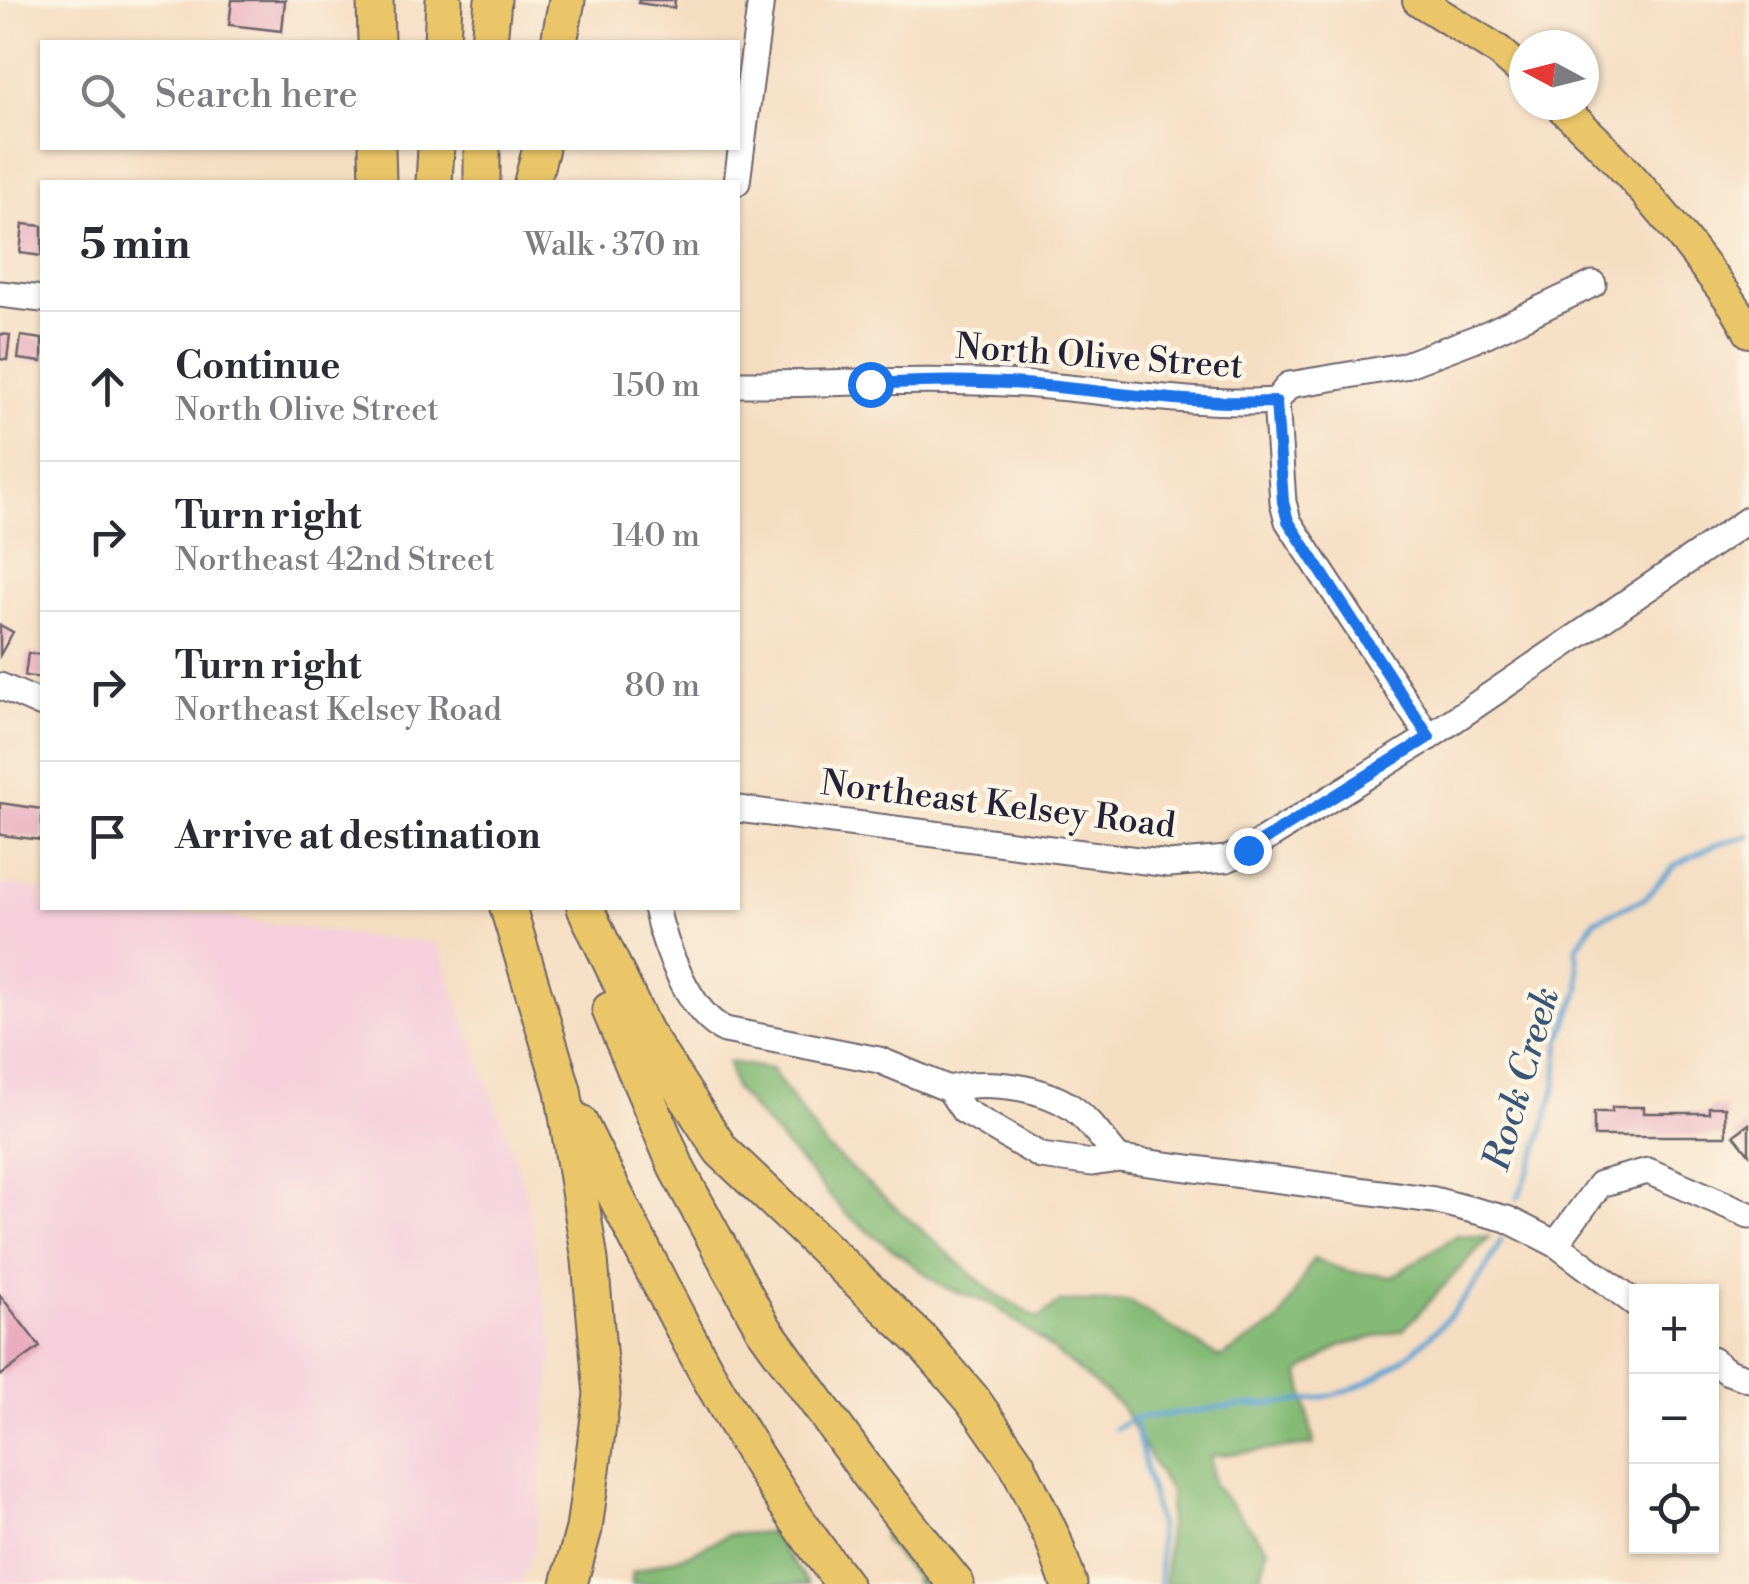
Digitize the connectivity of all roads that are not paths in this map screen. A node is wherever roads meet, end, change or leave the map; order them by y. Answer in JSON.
{"nodes":[{"id":1,"x":375,"y":0,"type":"edge"},
{"id":2,"x":444,"y":0,"type":"edge"},
{"id":3,"x":493,"y":0,"type":"edge"},
{"id":4,"x":567,"y":0,"type":"edge"},
{"id":5,"x":762,"y":0,"type":"edge"},
{"id":6,"x":1418,"y":0,"type":"edge"},
{"id":7,"x":376,"y":40,"type":"edge"},
{"id":8,"x":442,"y":40,"type":"edge"},
{"id":9,"x":489,"y":40,"type":"edge"},
{"id":10,"x":559,"y":40,"type":"edge"},
{"id":11,"x":1509,"y":60,"type":"edge"},
{"id":12,"x":1576,"y":120,"type":"edge"},
{"id":13,"x":377,"y":150,"type":"edge"},
{"id":14,"x":436,"y":150,"type":"edge"},
{"id":15,"x":482,"y":150,"type":"edge"},
{"id":16,"x":540,"y":150,"type":"edge"},
{"id":17,"x":378,"y":180,"type":"edge"},
{"id":18,"x":434,"y":180,"type":"edge"},
{"id":19,"x":482,"y":180,"type":"edge"},
{"id":20,"x":533,"y":180,"type":"edge"},
{"id":21,"x":737,"y":180,"type":"edge"},
{"id":22,"x":1593,"y":284,"type":"dead end"},
{"id":23,"x":0,"y":294,"type":"edge"},
{"id":24,"x":40,"y":299,"type":"edge"},
{"id":25,"x":1749,"y":332,"type":"edge"},
{"id":26,"x":740,"y":384,"type":"edge"},
{"id":27,"x":1276,"y":402,"type":"junction"},
{"id":28,"x":1749,"y":519,"type":"edge"},
{"id":29,"x":0,"y":686,"type":"edge"},
{"id":30,"x":40,"y":703,"type":"edge"},
{"id":31,"x":1429,"y":737,"type":"junction"},
{"id":32,"x":740,"y":809,"type":"edge"},
{"id":33,"x":509,"y":910,"type":"edge"},
{"id":34,"x":582,"y":910,"type":"edge"},
{"id":35,"x":583,"y":910,"type":"edge"},
{"id":36,"x":657,"y":910,"type":"edge"},
{"id":37,"x":949,"y":1088,"type":"junction"},
{"id":38,"x":563,"y":1090,"type":"junction"},
{"id":39,"x":1119,"y":1159,"type":"junction"},
{"id":40,"x":1749,"y":1215,"type":"edge"},
{"id":41,"x":1556,"y":1244,"type":"junction"},
{"id":42,"x":1629,"y":1299,"type":"edge"},
{"id":43,"x":569,"y":1584,"type":"edge"},
{"id":44,"x":844,"y":1584,"type":"edge"},
{"id":45,"x":956,"y":1584,"type":"edge"},
{"id":46,"x":1069,"y":1584,"type":"edge"}],
"edges":[{"from":1,"to":7,"type":"highway"},
{"from":2,"to":8,"type":"highway"},
{"from":3,"to":9,"type":"highway"},
{"from":4,"to":10,"type":"highway"},
{"from":5,"to":21,"type":"street"},
{"from":6,"to":11,"type":"main road"},
{"from":12,"to":25,"type":"main road"},
{"from":13,"to":17,"type":"highway"},
{"from":14,"to":18,"type":"highway"},
{"from":15,"to":19,"type":"highway"},
{"from":16,"to":20,"type":"highway"},
{"from":22,"to":27,"type":"street"},
{"from":23,"to":24,"type":"street"},
{"from":26,"to":27,"type":"street","name":"North Olive Street"},
{"from":27,"to":31,"type":"street"},
{"from":28,"to":31,"type":"street","name":"Northeast Kelsey Road"},
{"from":29,"to":30,"type":"street"},
{"from":31,"to":32,"type":"street","name":"Northeast Kelsey Road"},
{"from":33,"to":38,"type":"highway"},
{"from":34,"to":45,"type":"highway"},
{"from":35,"to":46,"type":"highway"},
{"from":36,"to":37,"type":"street"},
{"from":37,"to":39,"type":"street"},
{"from":37,"to":39,"type":"street"},
{"from":38,"to":43,"type":"highway"},
{"from":38,"to":44,"type":"highway"},
{"from":39,"to":41,"type":"street"},
{"from":40,"to":41,"type":"street"},
{"from":41,"to":42,"type":"street"}]}
